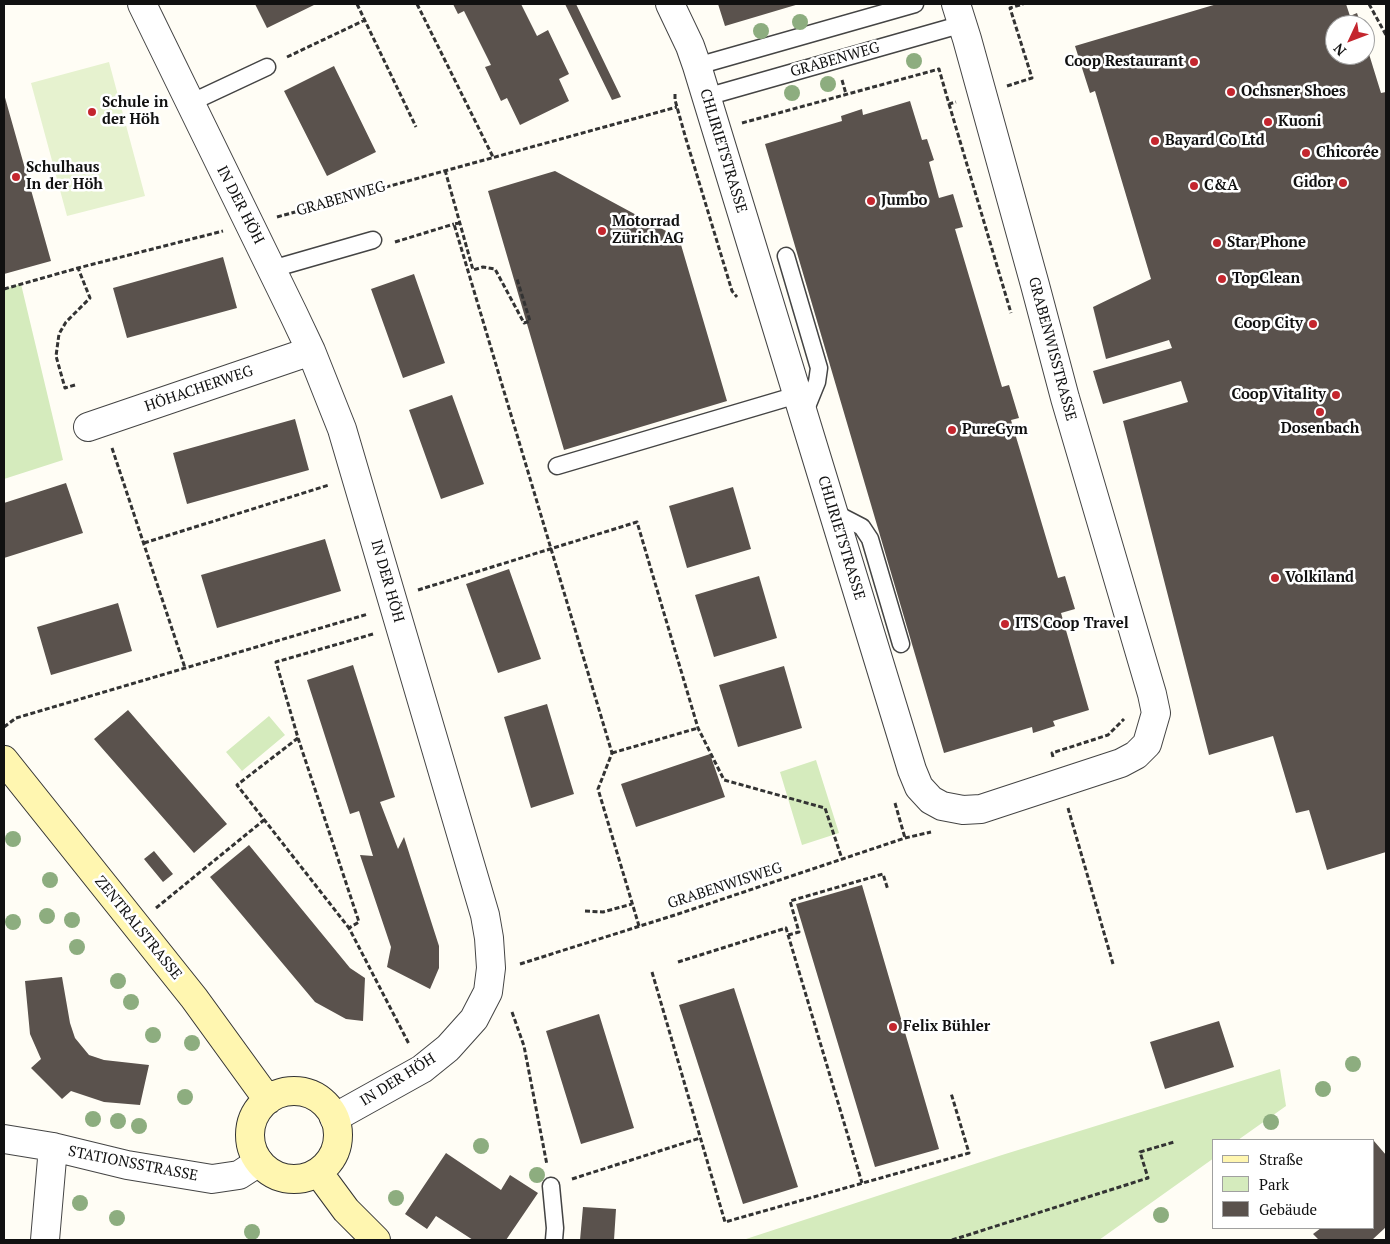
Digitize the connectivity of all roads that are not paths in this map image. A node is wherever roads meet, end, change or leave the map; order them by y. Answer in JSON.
{"nodes":[{"id":1,"x":142,"y":4,"type":"edge"},
{"id":2,"x":670,"y":4,"type":"edge"},
{"id":3,"x":914,"y":4,"type":"edge"},
{"id":4,"x":959,"y":14,"type":"edge"},
{"id":5,"x":697,"y":66,"type":"junction"},
{"id":6,"x":267,"y":67,"type":"road end"},
{"id":7,"x":706,"y":97,"type":"junction"},
{"id":8,"x":190,"y":103,"type":"junction"},
{"id":9,"x":373,"y":240,"type":"road end"},
{"id":10,"x":786,"y":256,"type":"dead end"},
{"id":11,"x":272,"y":269,"type":"junction"},
{"id":12,"x":311,"y":351,"type":"junction"},
{"id":13,"x":800,"y":404,"type":"junction"},
{"id":14,"x":96,"y":424,"type":"road end"},
{"id":15,"x":557,"y":466,"type":"dead end"},
{"id":16,"x":833,"y":512,"type":"junction"},
{"id":17,"x":900,"y":644,"type":"dead end"},
{"id":18,"x":1152,"y":694,"type":"joint"},
{"id":19,"x":4,"y":760,"type":"edge"},
{"id":20,"x":268,"y":1100,"type":"junction"},
{"id":21,"x":334,"y":1118,"type":"junction"},
{"id":22,"x":4,"y":1139,"type":"edge"},
{"id":23,"x":53,"y":1147,"type":"junction"},
{"id":24,"x":259,"y":1162,"type":"junction"},
{"id":25,"x":318,"y":1172,"type":"junction"},
{"id":26,"x":551,"y":1186,"type":"road end"},
{"id":27,"x":45,"y":1240,"type":"edge"},
{"id":28,"x":376,"y":1240,"type":"edge"},
{"id":29,"x":554,"y":1240,"type":"edge"}],
"edges":[{"from":1,"to":8,"type":"street","name":"IN DER HÖH"},
{"from":2,"to":5,"type":"street","name":"CHLIRIETSTRASSE"},
{"from":3,"to":5,"type":"lane"},
{"from":4,"to":7,"type":"lane","name":"GRABENWEG"},
{"from":4,"to":18,"type":"street","name":"GRABENWISSTRASSE"},
{"from":5,"to":7,"type":"street","name":"CHLIRIETSTRASSE"},
{"from":6,"to":8,"type":"lane"},
{"from":7,"to":13,"type":"street","name":"CHLIRIETSTRASSE"},
{"from":8,"to":11,"type":"street","name":"IN DER HÖH"},
{"from":9,"to":11,"type":"lane"},
{"from":10,"to":13,"type":"lane"},
{"from":11,"to":12,"type":"street","name":"IN DER HÖH"},
{"from":12,"to":14,"type":"street","name":"HÖHACHERWEG"},
{"from":12,"to":21,"type":"street","name":"IN DER HÖH"},
{"from":13,"to":15,"type":"lane"},
{"from":13,"to":16,"type":"street","name":"CHLIRIETSTRASSE"},
{"from":16,"to":17,"type":"lane"},
{"from":16,"to":18,"type":"street","name":"CHLIRIETSTRASSE"},
{"from":19,"to":20,"type":"main road","name":"ZENTRALSTRASSE"},
{"from":20,"to":21,"type":"main road"},
{"from":20,"to":24,"type":"main road"},
{"from":21,"to":25,"type":"main road"},
{"from":22,"to":23,"type":"street","name":"STATIONSSTRASSE"},
{"from":23,"to":24,"type":"street","name":"STATIONSSTRASSE"},
{"from":23,"to":27,"type":"street"},
{"from":24,"to":25,"type":"main road"},
{"from":25,"to":28,"type":"main road"},
{"from":26,"to":29,"type":"lane"}]}
